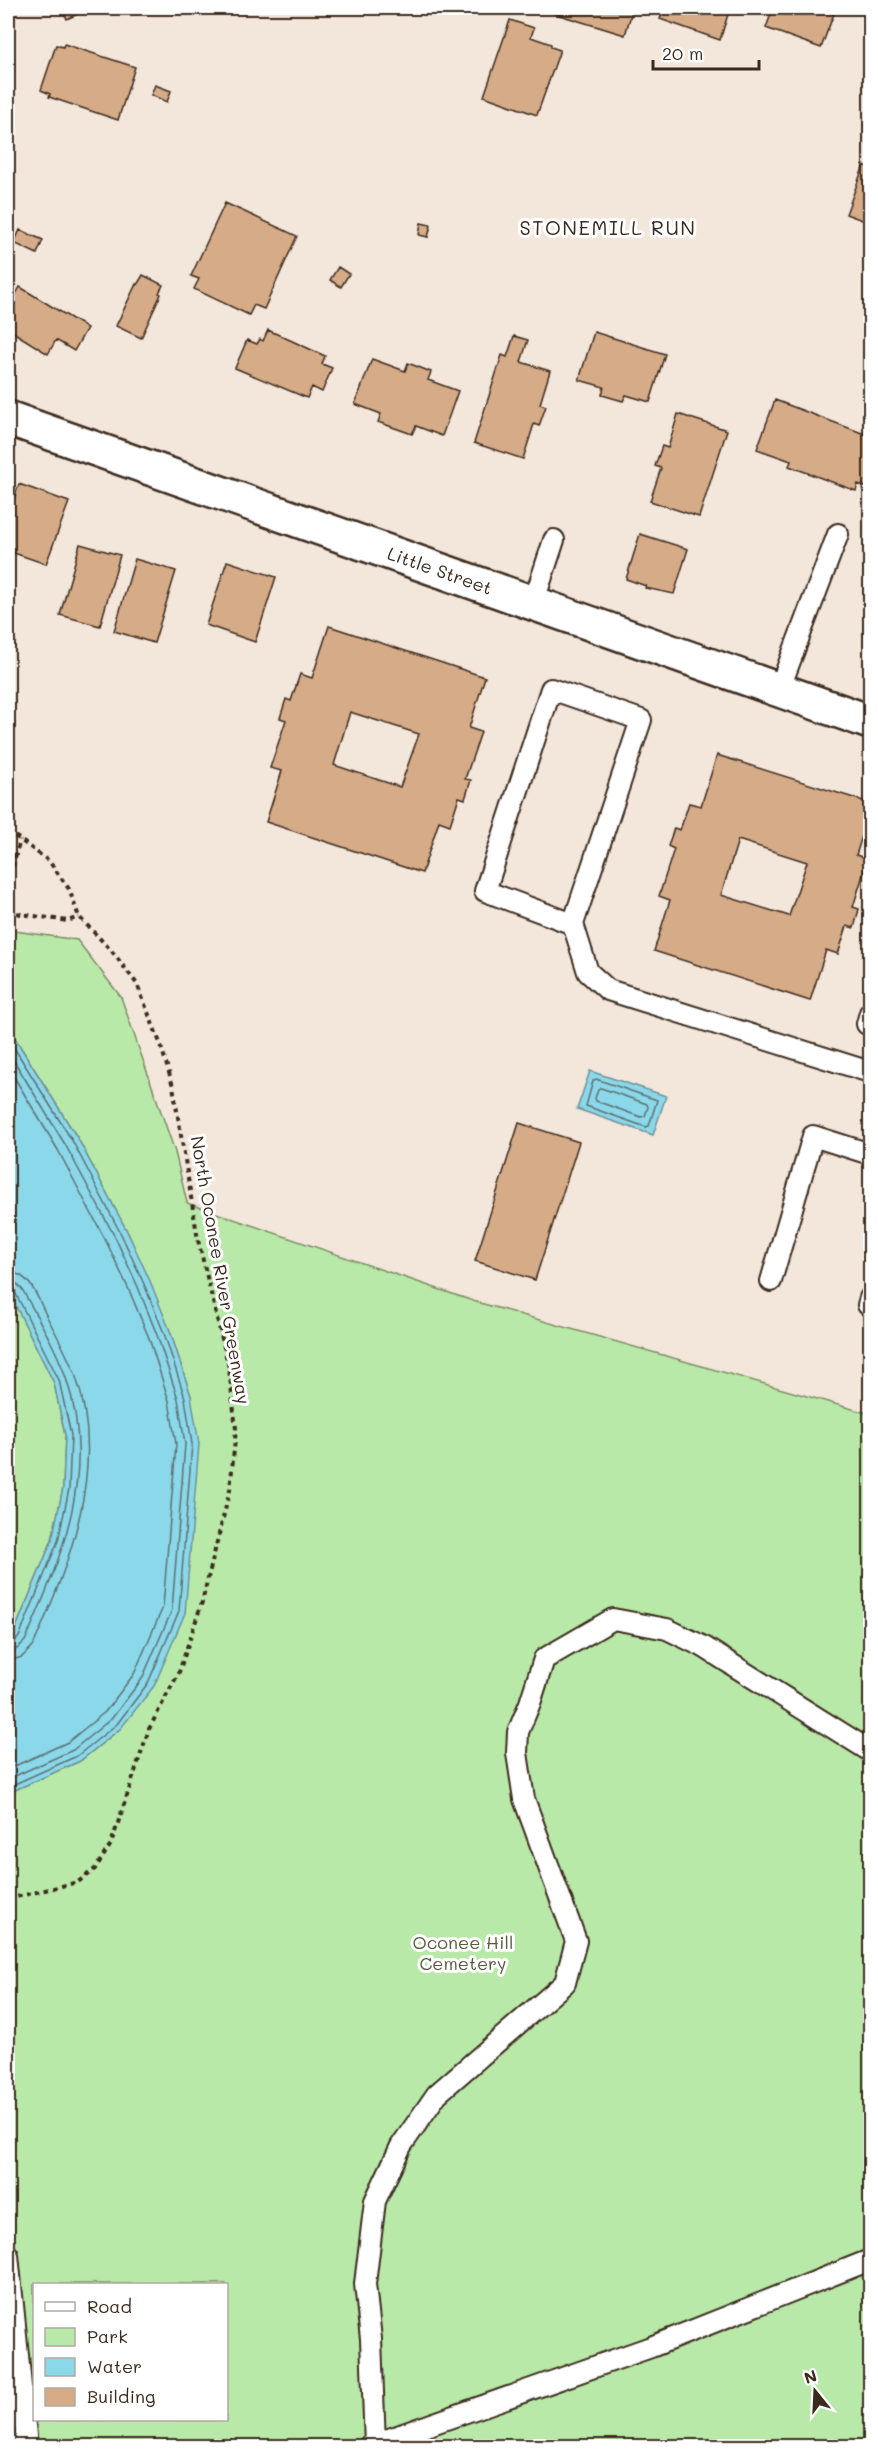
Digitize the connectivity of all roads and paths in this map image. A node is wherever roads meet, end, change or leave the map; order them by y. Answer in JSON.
{"nodes":[{"id":1,"x":8,"y":418,"type":"edge"},
{"id":2,"x":838,"y":534,"type":"dead end"},
{"id":3,"x":554,"y":540,"type":"dead end"},
{"id":4,"x":533,"y":604,"type":"junction"},
{"id":5,"x":779,"y":690,"type":"junction"},
{"id":6,"x":870,"y":722,"type":"edge"},
{"id":7,"x":8,"y":831,"type":"edge"},
{"id":8,"x":20,"y":840,"type":"junction"},
{"id":9,"x":8,"y":884,"type":"edge"},
{"id":10,"x":8,"y":912,"type":"edge"},
{"id":11,"x":79,"y":917,"type":"junction"},
{"id":12,"x":573,"y":924,"type":"junction"},
{"id":13,"x":870,"y":1072,"type":"edge"},
{"id":14,"x":870,"y":1154,"type":"edge"},
{"id":15,"x":771,"y":1281,"type":"dead end"},
{"id":16,"x":870,"y":1751,"type":"edge"},
{"id":17,"x":8,"y":1899,"type":"edge"},
{"id":18,"x":8,"y":2255,"type":"edge"},
{"id":19,"x":870,"y":2260,"type":"edge"},
{"id":20,"x":10,"y":2318,"type":"edge"},
{"id":21,"x":8,"y":2442,"type":"edge"},
{"id":22,"x":27,"y":2446,"type":"edge"},
{"id":23,"x":372,"y":2446,"type":"edge"}],
"edges":[{"from":1,"to":4,"type":"street","name":"Little Street"},
{"from":2,"to":5,"type":"lane"},
{"from":3,"to":4,"type":"lane"},
{"from":4,"to":5,"type":"street","name":"Little Street"},
{"from":5,"to":6,"type":"street","name":"Little Street"},
{"from":7,"to":8,"type":"path","name":"North Oconee River Greenway"},
{"from":8,"to":9,"type":"path"},
{"from":8,"to":11,"type":"path","name":"North Oconee River Greenway"},
{"from":10,"to":11,"type":"path"},
{"from":11,"to":17,"type":"path","name":"North Oconee River Greenway"},
{"from":12,"to":12,"type":"lane"},
{"from":12,"to":13,"type":"lane"},
{"from":14,"to":15,"type":"lane"},
{"from":16,"to":23,"type":"lane"},
{"from":18,"to":20,"type":"lane"},
{"from":19,"to":23,"type":"lane"},
{"from":20,"to":22,"type":"lane"},
{"from":21,"to":22,"type":"lane"}]}
